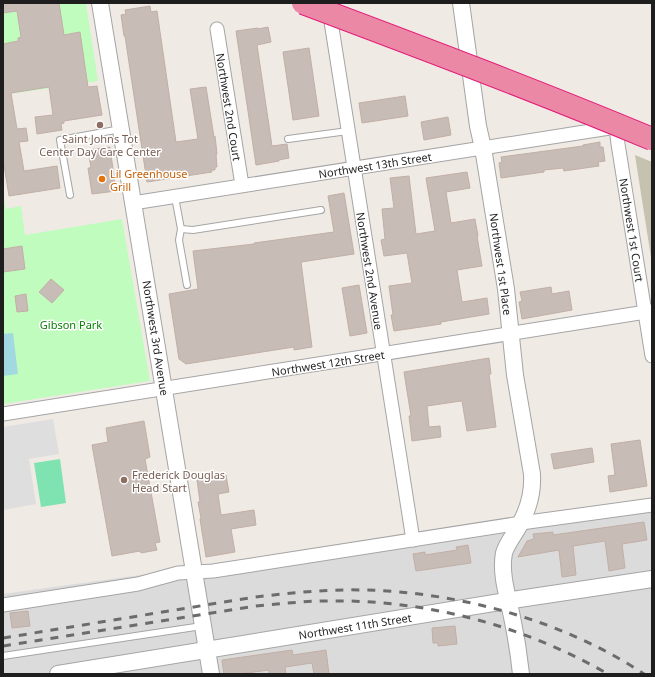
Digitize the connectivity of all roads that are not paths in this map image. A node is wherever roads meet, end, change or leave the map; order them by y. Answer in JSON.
{"nodes":[{"id":1,"x":100,"y":3,"type":"edge"},
{"id":2,"x":303,"y":3,"type":"edge"},
{"id":3,"x":328,"y":3,"type":"edge"},
{"id":4,"x":461,"y":3,"type":"edge"},
{"id":5,"x":217,"y":29,"type":"dead end"},
{"id":6,"x":616,"y":127,"type":"joint"},
{"id":7,"x":121,"y":129,"type":"junction"},
{"id":8,"x":348,"y":131,"type":"junction"},
{"id":9,"x":288,"y":139,"type":"dead end"},
{"id":10,"x":652,"y":139,"type":"edge"},
{"id":11,"x":483,"y":148,"type":"junction"},
{"id":12,"x":354,"y":168,"type":"junction"},
{"id":13,"x":242,"y":186,"type":"junction"},
{"id":14,"x":70,"y":195,"type":"dead end"},
{"id":15,"x":175,"y":196,"type":"junction"},
{"id":16,"x":133,"y":203,"type":"junction"},
{"id":17,"x":321,"y":210,"type":"dead end"},
{"id":18,"x":181,"y":229,"type":"junction"},
{"id":19,"x":187,"y":285,"type":"dead end"},
{"id":20,"x":649,"y":312,"type":"edge"},
{"id":21,"x":511,"y":333,"type":"junction"},
{"id":22,"x":383,"y":354,"type":"junction"},
{"id":23,"x":652,"y":356,"type":"edge"},
{"id":24,"x":164,"y":388,"type":"junction"},
{"id":25,"x":3,"y":414,"type":"edge"},
{"id":26,"x":652,"y":505,"type":"edge"},
{"id":27,"x":521,"y":523,"type":"junction"},
{"id":28,"x":413,"y":540,"type":"junction"},
{"id":29,"x":194,"y":572,"type":"junction"},
{"id":30,"x":652,"y":579,"type":"edge"},
{"id":31,"x":509,"y":601,"type":"junction"},
{"id":32,"x":3,"y":605,"type":"edge"},
{"id":33,"x":204,"y":626,"type":"junction"},
{"id":34,"x":207,"y":650,"type":"junction"},
{"id":35,"x":3,"y":656,"type":"edge"},
{"id":36,"x":58,"y":674,"type":"edge"},
{"id":37,"x":211,"y":674,"type":"edge"},
{"id":38,"x":521,"y":674,"type":"edge"}],
"edges":[{"from":1,"to":7,"type":"street","name":"Northwest 3rd Avenue"},
{"from":2,"to":10,"type":"highway","bridge":true},
{"from":3,"to":8,"type":"street","name":"Northwest 2nd Avenue"},
{"from":4,"to":11,"type":"street","name":"Northwest 1st Place"},
{"from":5,"to":13,"type":"street","name":"Northwest 2nd Court"},
{"from":6,"to":11,"type":"street","name":"Northwest 13th Street"},
{"from":6,"to":20,"type":"street","name":"Northwest 1st Court"},
{"from":7,"to":14,"type":"lane"},
{"from":7,"to":16,"type":"street","name":"Northwest 3rd Avenue"},
{"from":8,"to":9,"type":"lane"},
{"from":8,"to":12,"type":"street","name":"Northwest 2nd Avenue"},
{"from":11,"to":12,"type":"street","name":"Northwest 13th Street"},
{"from":11,"to":21,"type":"street","name":"Northwest 1st Place"},
{"from":12,"to":13,"type":"street","name":"Northwest 13th Street"},
{"from":12,"to":22,"type":"street","name":"Northwest 2nd Avenue"},
{"from":13,"to":15,"type":"street","name":"Northwest 13th Street"},
{"from":15,"to":16,"type":"street","name":"Northwest 13th Street"},
{"from":15,"to":18,"type":"lane"},
{"from":16,"to":24,"type":"street","name":"Northwest 3rd Avenue"},
{"from":17,"to":18,"type":"lane"},
{"from":18,"to":19,"type":"lane"},
{"from":20,"to":21,"type":"street","name":"Northwest 12th Street"},
{"from":20,"to":23,"type":"street","name":"Northwest 1st Court"},
{"from":21,"to":22,"type":"street","name":"Northwest 12th Street"},
{"from":21,"to":27,"type":"street","name":"Northwest 1st Place"},
{"from":22,"to":24,"type":"street","name":"Northwest 12th Street"},
{"from":22,"to":28,"type":"street","name":"Northwest 2nd Avenue"},
{"from":24,"to":25,"type":"street","name":"Northwest 12th Street"},
{"from":24,"to":29,"type":"street","name":"Northwest 3rd Avenue"},
{"from":26,"to":27,"type":"street"},
{"from":27,"to":28,"type":"street"},
{"from":27,"to":31,"type":"street"},
{"from":28,"to":29,"type":"street"},
{"from":29,"to":32,"type":"street"},
{"from":29,"to":33,"type":"street","name":"Northwest 3rd Avenue"},
{"from":30,"to":31,"type":"street","name":"Northwest 11th Street"},
{"from":31,"to":34,"type":"street","name":"Northwest 11th Street"},
{"from":31,"to":38,"type":"street"},
{"from":33,"to":34,"type":"street","name":"Northwest 3rd Avenue"},
{"from":33,"to":35,"type":"lane"},
{"from":34,"to":36,"type":"street","name":"Northwest 11th Street"},
{"from":34,"to":37,"type":"street","name":"Northwest 3rd Avenue"}]}
